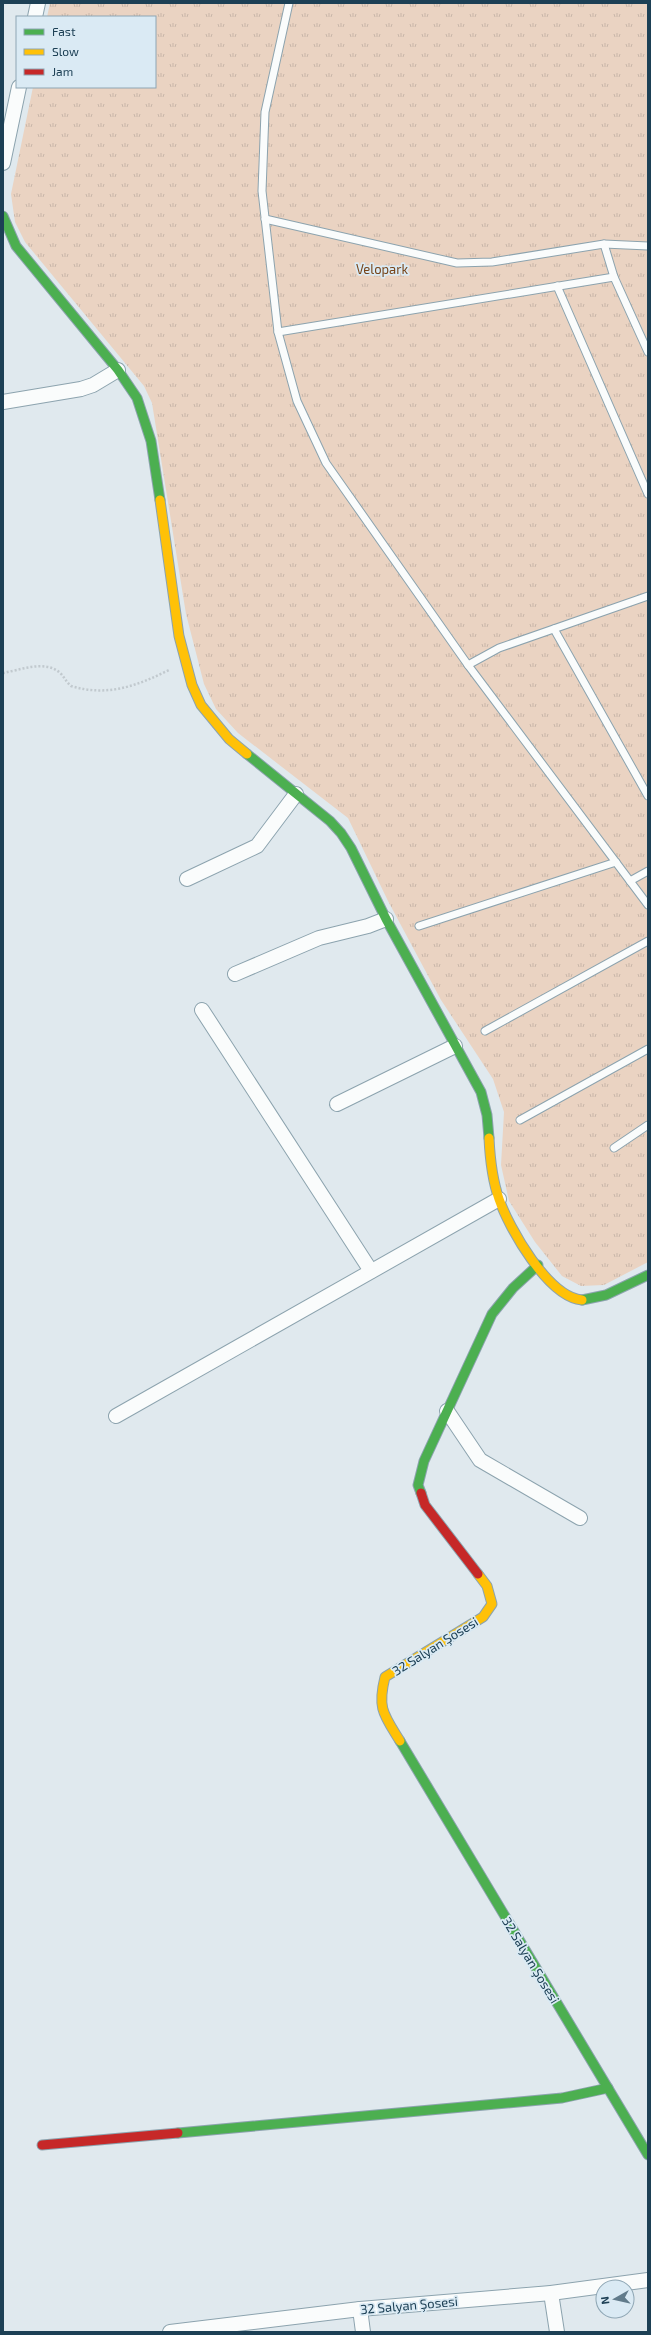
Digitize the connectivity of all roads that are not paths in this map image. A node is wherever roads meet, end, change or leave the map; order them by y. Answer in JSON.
{"nodes":[{"id":1,"x":38,"y":3,"type":"edge"},
{"id":2,"x":289,"y":3,"type":"edge"},
{"id":3,"x":35,"y":16,"type":"edge"},
{"id":4,"x":19,"y":88,"type":"edge"},
{"id":5,"x":3,"y":162,"type":"edge"},
{"id":6,"x":3,"y":216,"type":"edge"},
{"id":7,"x":265,"y":219,"type":"junction"},
{"id":8,"x":604,"y":244,"type":"junction"},
{"id":9,"x":648,"y":246,"type":"edge"},
{"id":10,"x":614,"y":276,"type":"junction"},
{"id":11,"x":557,"y":286,"type":"junction"},
{"id":12,"x":278,"y":332,"type":"junction"},
{"id":13,"x":648,"y":352,"type":"edge"},
{"id":14,"x":118,"y":370,"type":"junction"},
{"id":15,"x":3,"y":402,"type":"edge"},
{"id":16,"x":648,"y":494,"type":"edge"},
{"id":17,"x":648,"y":596,"type":"edge"},
{"id":18,"x":554,"y":629,"type":"junction"},
{"id":19,"x":468,"y":664,"type":"junction"},
{"id":20,"x":296,"y":794,"type":"junction"},
{"id":21,"x":648,"y":796,"type":"edge"},
{"id":22,"x":616,"y":862,"type":"junction"},
{"id":23,"x":648,"y":871,"type":"edge"},
{"id":24,"x":187,"y":880,"type":"dead end"},
{"id":25,"x":630,"y":881,"type":"junction"},
{"id":26,"x":648,"y":905,"type":"edge"},
{"id":27,"x":386,"y":919,"type":"junction"},
{"id":28,"x":418,"y":926,"type":"dead end"},
{"id":29,"x":648,"y":941,"type":"edge"},
{"id":30,"x":235,"y":974,"type":"dead end"},
{"id":31,"x":202,"y":1010,"type":"dead end"},
{"id":32,"x":485,"y":1031,"type":"dead end"},
{"id":33,"x":455,"y":1046,"type":"junction"},
{"id":34,"x":648,"y":1049,"type":"edge"},
{"id":35,"x":337,"y":1104,"type":"dead end"},
{"id":36,"x":520,"y":1120,"type":"dead end"},
{"id":37,"x":648,"y":1125,"type":"edge"},
{"id":38,"x":614,"y":1148,"type":"dead end"},
{"id":39,"x":499,"y":1200,"type":"junction"},
{"id":40,"x":538,"y":1265,"type":"junction"},
{"id":41,"x":371,"y":1271,"type":"junction"},
{"id":42,"x":648,"y":1275,"type":"edge"},
{"id":43,"x":447,"y":1411,"type":"junction"},
{"id":44,"x":116,"y":1416,"type":"dead end"},
{"id":45,"x":580,"y":1518,"type":"dead end"},
{"id":46,"x":608,"y":2088,"type":"junction"},
{"id":47,"x":42,"y":2145,"type":"dead end"},
{"id":48,"x":648,"y":2155,"type":"edge"},
{"id":49,"x":648,"y":2280,"type":"edge"},
{"id":50,"x":551,"y":2293,"type":"junction"},
{"id":51,"x":360,"y":2309,"type":"junction"},
{"id":52,"x":254,"y":2327,"type":"edge"},
{"id":53,"x":170,"y":2332,"type":"edge"},
{"id":54,"x":363,"y":2332,"type":"edge"},
{"id":55,"x":557,"y":2332,"type":"edge"}],
"edges":[{"from":1,"to":3,"type":"street"},
{"from":2,"to":7,"type":"lane"},
{"from":4,"to":5,"type":"street"},
{"from":6,"to":14,"type":"street"},
{"from":7,"to":8,"type":"lane"},
{"from":7,"to":12,"type":"lane"},
{"from":8,"to":9,"type":"lane"},
{"from":8,"to":10,"type":"lane"},
{"from":10,"to":11,"type":"lane"},
{"from":10,"to":13,"type":"lane"},
{"from":11,"to":12,"type":"lane"},
{"from":11,"to":16,"type":"lane"},
{"from":12,"to":19,"type":"lane"},
{"from":14,"to":15,"type":"street"},
{"from":14,"to":20,"type":"street"},
{"from":17,"to":18,"type":"lane"},
{"from":18,"to":19,"type":"lane"},
{"from":18,"to":21,"type":"lane"},
{"from":19,"to":22,"type":"lane"},
{"from":20,"to":24,"type":"street"},
{"from":20,"to":27,"type":"street"},
{"from":22,"to":25,"type":"lane"},
{"from":22,"to":28,"type":"lane"},
{"from":23,"to":25,"type":"lane"},
{"from":25,"to":26,"type":"lane"},
{"from":27,"to":30,"type":"street"},
{"from":27,"to":33,"type":"street"},
{"from":29,"to":32,"type":"lane"},
{"from":31,"to":41,"type":"street"},
{"from":33,"to":35,"type":"street"},
{"from":33,"to":39,"type":"street"},
{"from":34,"to":36,"type":"lane"},
{"from":37,"to":38,"type":"lane"},
{"from":39,"to":40,"type":"street"},
{"from":39,"to":41,"type":"street"},
{"from":40,"to":42,"type":"street"},
{"from":40,"to":43,"type":"street","name":"32 Salyan Şosesi"},
{"from":41,"to":44,"type":"street"},
{"from":43,"to":45,"type":"street"},
{"from":43,"to":46,"type":"street","name":"32 Salyan Şosesi"},
{"from":46,"to":47,"type":"street"},
{"from":46,"to":48,"type":"street","name":"32 Salyan Şosesi"},
{"from":49,"to":50,"type":"street","name":"32 Salyan Şosesi"},
{"from":50,"to":51,"type":"street","name":"32 Salyan Şosesi"},
{"from":50,"to":55,"type":"street"},
{"from":51,"to":52,"type":"street","name":"32 Salyan Şosesi"},
{"from":51,"to":54,"type":"street"},
{"from":52,"to":53,"type":"street","name":"32 Salyan Şosesi"}]}
